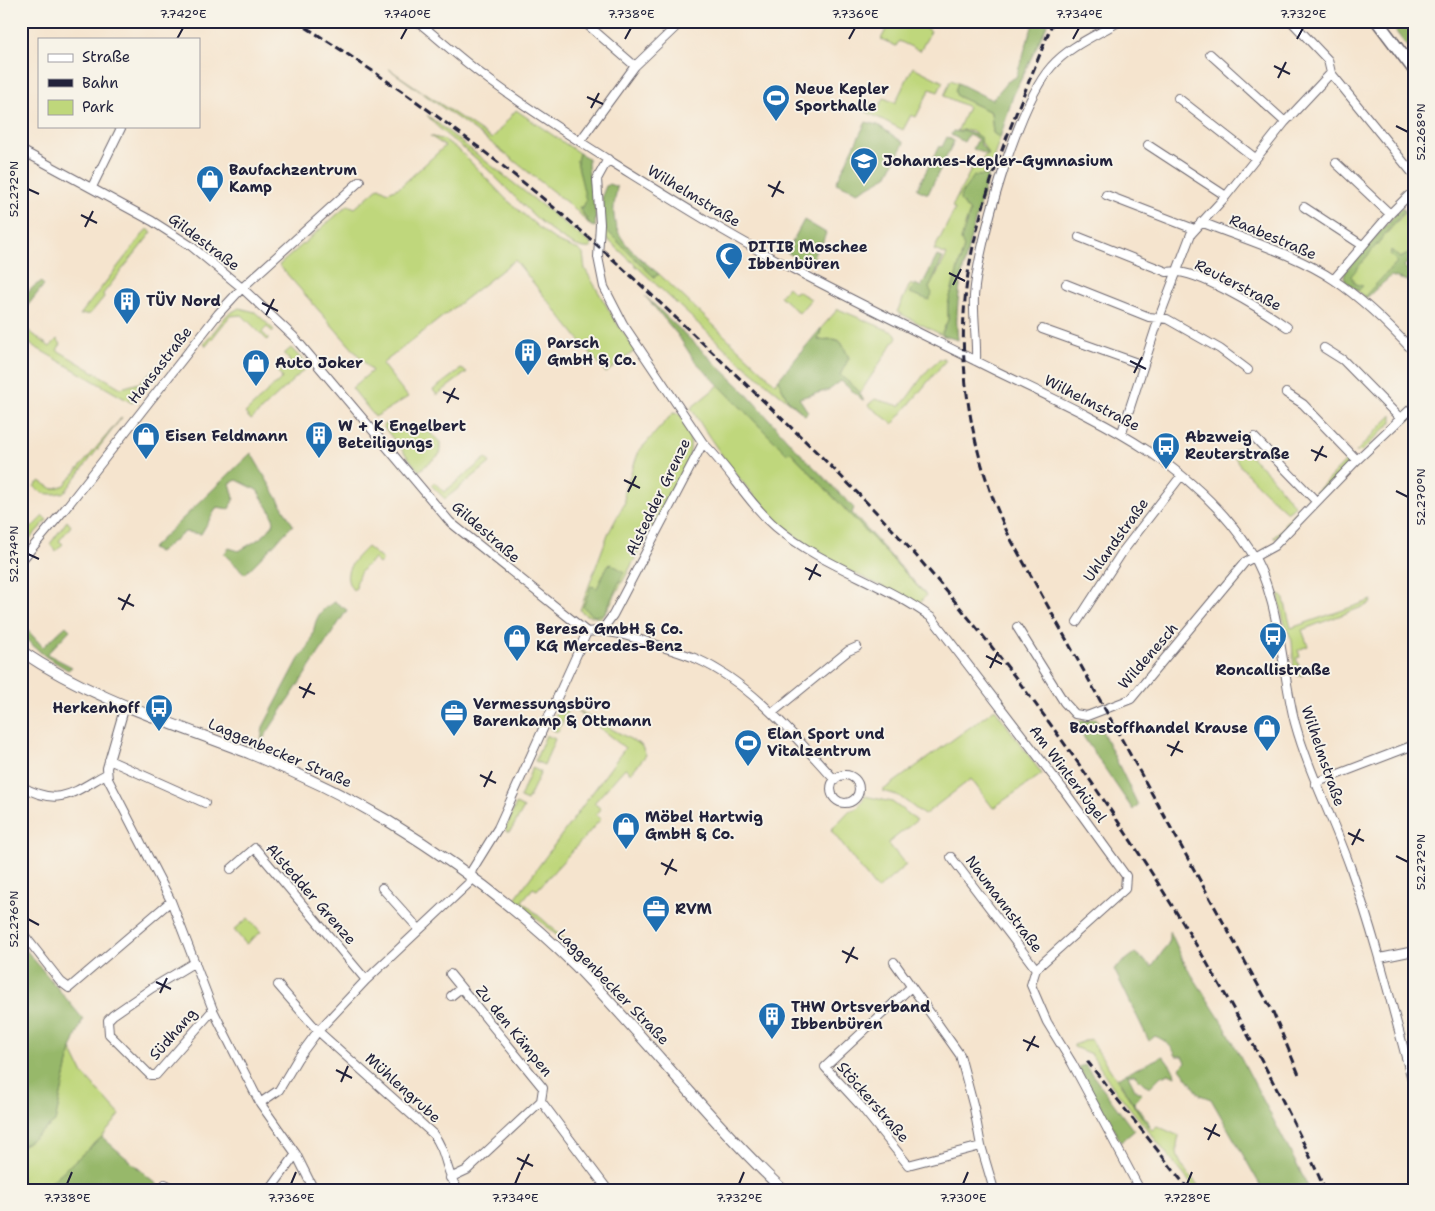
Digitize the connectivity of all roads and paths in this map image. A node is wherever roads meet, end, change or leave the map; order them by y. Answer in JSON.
{"nodes":[{"id":1,"x":417,"y":21,"type":"edge"},
{"id":2,"x":583,"y":21,"type":"edge"},
{"id":3,"x":682,"y":21,"type":"edge"},
{"id":4,"x":1120,"y":21,"type":"edge"},
{"id":5,"x":1291,"y":21,"type":"edge"},
{"id":6,"x":1377,"y":21,"type":"edge"},
{"id":7,"x":1210,"y":54,"type":"dead end"},
{"id":8,"x":636,"y":66,"type":"junction"},
{"id":9,"x":1414,"y":70,"type":"edge"},
{"id":10,"x":1331,"y":73,"type":"junction"},
{"id":11,"x":1178,"y":98,"type":"dead end"},
{"id":12,"x":1284,"y":122,"type":"junction"},
{"id":13,"x":121,"y":128,"type":"edge"},
{"id":14,"x":580,"y":141,"type":"junction"},
{"id":15,"x":1148,"y":145,"type":"dead end"},
{"id":16,"x":21,"y":150,"type":"edge"},
{"id":17,"x":1255,"y":158,"type":"junction"},
{"id":18,"x":608,"y":159,"type":"junction"},
{"id":19,"x":1336,"y":163,"type":"dead end"},
{"id":20,"x":1414,"y":175,"type":"edge"},
{"id":21,"x":360,"y":181,"type":"dead end"},
{"id":22,"x":92,"y":187,"type":"junction"},
{"id":23,"x":1106,"y":195,"type":"dead end"},
{"id":24,"x":1226,"y":196,"type":"junction"},
{"id":25,"x":1408,"y":196,"type":"dead end"},
{"id":26,"x":1304,"y":208,"type":"dead end"},
{"id":27,"x":1390,"y":214,"type":"junction"},
{"id":28,"x":1201,"y":222,"type":"junction"},
{"id":29,"x":1194,"y":229,"type":"junction"},
{"id":30,"x":1079,"y":236,"type":"dead end"},
{"id":31,"x":1362,"y":244,"type":"junction"},
{"id":32,"x":1175,"y":270,"type":"junction"},
{"id":33,"x":1334,"y":280,"type":"junction"},
{"id":34,"x":1066,"y":284,"type":"dead end"},
{"id":35,"x":242,"y":288,"type":"junction"},
{"id":36,"x":1159,"y":318,"type":"junction"},
{"id":37,"x":1288,"y":327,"type":"dead end"},
{"id":38,"x":1042,"y":329,"type":"dead end"},
{"id":39,"x":1324,"y":348,"type":"dead end"},
{"id":40,"x":1414,"y":352,"type":"edge"},
{"id":41,"x":976,"y":361,"type":"junction"},
{"id":42,"x":1143,"y":365,"type":"junction"},
{"id":43,"x":1248,"y":370,"type":"dead end"},
{"id":44,"x":1286,"y":393,"type":"dead end"},
{"id":45,"x":1414,"y":406,"type":"edge"},
{"id":46,"x":1400,"y":418,"type":"junction"},
{"id":47,"x":1122,"y":432,"type":"junction"},
{"id":48,"x":1254,"y":437,"type":"dead end"},
{"id":49,"x":704,"y":443,"type":"junction"},
{"id":50,"x":1357,"y":460,"type":"junction"},
{"id":51,"x":1181,"y":476,"type":"junction"},
{"id":52,"x":1316,"y":502,"type":"junction"},
{"id":53,"x":1254,"y":555,"type":"junction"},
{"id":54,"x":21,"y":561,"type":"edge"},
{"id":55,"x":1077,"y":622,"type":"dead end"},
{"id":56,"x":1017,"y":628,"type":"dead end"},
{"id":57,"x":602,"y":630,"type":"junction"},
{"id":58,"x":587,"y":632,"type":"junction"},
{"id":59,"x":857,"y":647,"type":"dead end"},
{"id":60,"x":21,"y":651,"type":"edge"},
{"id":61,"x":125,"y":706,"type":"junction"},
{"id":62,"x":772,"y":713,"type":"junction"},
{"id":63,"x":1414,"y":745,"type":"edge"},
{"id":64,"x":109,"y":760,"type":"junction"},
{"id":65,"x":106,"y":774,"type":"junction"},
{"id":66,"x":834,"y":779,"type":"dead end"},
{"id":67,"x":1315,"y":783,"type":"junction"},
{"id":68,"x":21,"y":786,"type":"edge"},
{"id":69,"x":205,"y":803,"type":"dead end"},
{"id":70,"x":951,"y":857,"type":"dead end"},
{"id":71,"x":231,"y":869,"type":"dead end"},
{"id":72,"x":471,"y":876,"type":"junction"},
{"id":73,"x":382,"y":888,"type":"dead end"},
{"id":74,"x":171,"y":901,"type":"junction"},
{"id":75,"x":419,"y":929,"type":"junction"},
{"id":76,"x":21,"y":931,"type":"edge"},
{"id":77,"x":1414,"y":951,"type":"edge"},
{"id":78,"x":1380,"y":958,"type":"junction"},
{"id":79,"x":195,"y":962,"type":"junction"},
{"id":80,"x":894,"y":962,"type":"dead end"},
{"id":81,"x":1036,"y":969,"type":"junction"},
{"id":82,"x":450,"y":974,"type":"dead end"},
{"id":83,"x":366,"y":980,"type":"junction"},
{"id":84,"x":278,"y":985,"type":"dead end"},
{"id":85,"x":911,"y":987,"type":"junction"},
{"id":86,"x":461,"y":988,"type":"junction"},
{"id":87,"x":451,"y":996,"type":"dead end"},
{"id":88,"x":213,"y":1010,"type":"junction"},
{"id":89,"x":318,"y":1031,"type":"junction"},
{"id":90,"x":1414,"y":1087,"type":"edge"},
{"id":91,"x":541,"y":1101,"type":"junction"},
{"id":92,"x":260,"y":1103,"type":"junction"},
{"id":93,"x":981,"y":1146,"type":"junction"},
{"id":94,"x":296,"y":1154,"type":"junction"},
{"id":95,"x":450,"y":1178,"type":"junction"},
{"id":96,"x":165,"y":1184,"type":"dead end"},
{"id":97,"x":178,"y":1190,"type":"edge"},
{"id":98,"x":270,"y":1190,"type":"edge"},
{"id":99,"x":314,"y":1190,"type":"edge"},
{"id":100,"x":458,"y":1190,"type":"edge"},
{"id":101,"x":608,"y":1190,"type":"edge"},
{"id":102,"x":783,"y":1190,"type":"edge"},
{"id":103,"x":994,"y":1190,"type":"edge"},
{"id":104,"x":1140,"y":1190,"type":"edge"}],
"edges":[{"from":1,"to":14,"type":"street","name":"Wilhelmstraße"},
{"from":2,"to":8,"type":"street"},
{"from":3,"to":8,"type":"street"},
{"from":4,"to":41,"type":"street"},
{"from":5,"to":10,"type":"street"},
{"from":6,"to":9,"type":"main road"},
{"from":7,"to":12,"type":"street"},
{"from":8,"to":14,"type":"street"},
{"from":10,"to":12,"type":"street","name":"Reuterstraße"},
{"from":10,"to":20,"type":"street"},
{"from":11,"to":17,"type":"street"},
{"from":12,"to":17,"type":"street","name":"Reuterstraße"},
{"from":13,"to":22,"type":"street"},
{"from":14,"to":18,"type":"street","name":"Wilhelmstraße"},
{"from":15,"to":24,"type":"street"},
{"from":16,"to":22,"type":"street","name":"Gildestraße"},
{"from":17,"to":24,"type":"street","name":"Reuterstraße"},
{"from":18,"to":41,"type":"street","name":"Wilhelmstraße"},
{"from":18,"to":49,"type":"street","name":"Alstedder Grenze"},
{"from":19,"to":27,"type":"street"},
{"from":21,"to":35,"type":"street","name":"Hansastraße"},
{"from":22,"to":35,"type":"street","name":"Gildestraße"},
{"from":23,"to":29,"type":"street"},
{"from":24,"to":28,"type":"street","name":"Reuterstraße"},
{"from":25,"to":27,"type":"street"},
{"from":26,"to":31,"type":"street"},
{"from":27,"to":31,"type":"street"},
{"from":28,"to":29,"type":"street","name":"Reuterstraße"},
{"from":28,"to":33,"type":"street","name":"Raabestraße"},
{"from":29,"to":32,"type":"street","name":"Reuterstraße"},
{"from":30,"to":32,"type":"street","name":"Reuterstraße"},
{"from":31,"to":33,"type":"street"},
{"from":32,"to":36,"type":"street","name":"Reuterstraße"},
{"from":32,"to":37,"type":"street","name":"Reuterstraße"},
{"from":33,"to":40,"type":"street","name":"Raabestraße"},
{"from":34,"to":36,"type":"street"},
{"from":35,"to":54,"type":"street","name":"Hansastraße"},
{"from":35,"to":58,"type":"street","name":"Gildestraße"},
{"from":36,"to":42,"type":"street","name":"Reuterstraße"},
{"from":36,"to":43,"type":"street"},
{"from":38,"to":42,"type":"street"},
{"from":39,"to":46,"type":"street"},
{"from":41,"to":47,"type":"street","name":"Wilhelmstraße"},
{"from":42,"to":47,"type":"street","name":"Reuterstraße"},
{"from":44,"to":50,"type":"street"},
{"from":45,"to":46,"type":"street","name":"Wildenesch"},
{"from":46,"to":50,"type":"street","name":"Wildenesch"},
{"from":47,"to":51,"type":"street","name":"Wilhelmstraße"},
{"from":48,"to":52,"type":"street"},
{"from":49,"to":57,"type":"street","name":"Alstedder Grenze"},
{"from":49,"to":81,"type":"street","name":"Am Winterhügel"},
{"from":50,"to":52,"type":"street","name":"Wildenesch"},
{"from":51,"to":53,"type":"street","name":"Wilhelmstraße"},
{"from":51,"to":55,"type":"street","name":"Uhlandstraße"},
{"from":52,"to":53,"type":"street","name":"Wildenesch"},
{"from":53,"to":56,"type":"street","name":"Wildenesch"},
{"from":53,"to":67,"type":"street","name":"Wilhelmstraße"},
{"from":57,"to":58,"type":"street"},
{"from":57,"to":62,"type":"street"},
{"from":58,"to":72,"type":"street"},
{"from":59,"to":62,"type":"street"},
{"from":60,"to":61,"type":"street","name":"Laggenbecker Straße"},
{"from":61,"to":64,"type":"street"},
{"from":61,"to":72,"type":"street","name":"Laggenbecker Straße"},
{"from":62,"to":66,"type":"street"},
{"from":63,"to":67,"type":"street"},
{"from":64,"to":65,"type":"street"},
{"from":64,"to":69,"type":"street"},
{"from":65,"to":68,"type":"street"},
{"from":65,"to":74,"type":"street","name":"Südhang"},
{"from":67,"to":78,"type":"street","name":"Wilhelmstraße"},
{"from":70,"to":81,"type":"street","name":"Naumannstraße"},
{"from":71,"to":83,"type":"street","name":"Alstedder Grenze"},
{"from":72,"to":75,"type":"street"},
{"from":72,"to":102,"type":"street","name":"Laggenbecker Straße"},
{"from":73,"to":75,"type":"street"},
{"from":74,"to":76,"type":"street"},
{"from":74,"to":79,"type":"street","name":"Südhang"},
{"from":75,"to":83,"type":"street"},
{"from":77,"to":78,"type":"street"},
{"from":78,"to":90,"type":"street","name":"Wilhelmstraße"},
{"from":79,"to":88,"type":"street","name":"Südhang"},
{"from":79,"to":88,"type":"street","name":"Südhang"},
{"from":80,"to":85,"type":"street"},
{"from":81,"to":104,"type":"street"},
{"from":82,"to":86,"type":"street","name":"Zu den Kämpen"},
{"from":83,"to":89,"type":"street"},
{"from":84,"to":89,"type":"street"},
{"from":85,"to":93,"type":"street"},
{"from":85,"to":93,"type":"street","name":"Stöckerstraße"},
{"from":86,"to":87,"type":"street","name":"Zu den Kämpen"},
{"from":86,"to":91,"type":"street","name":"Zu den Kämpen"},
{"from":88,"to":92,"type":"street","name":"Südhang"},
{"from":89,"to":92,"type":"street"},
{"from":89,"to":95,"type":"street","name":"Mühlengrube"},
{"from":91,"to":95,"type":"street"},
{"from":91,"to":101,"type":"street","name":"Zu den Kämpen"},
{"from":92,"to":94,"type":"street","name":"Südhang"},
{"from":93,"to":103,"type":"street"},
{"from":94,"to":98,"type":"street"},
{"from":94,"to":99,"type":"street","name":"Südhang"},
{"from":95,"to":100,"type":"street","name":"Mühlengrube"},
{"from":96,"to":97,"type":"street"}]}
